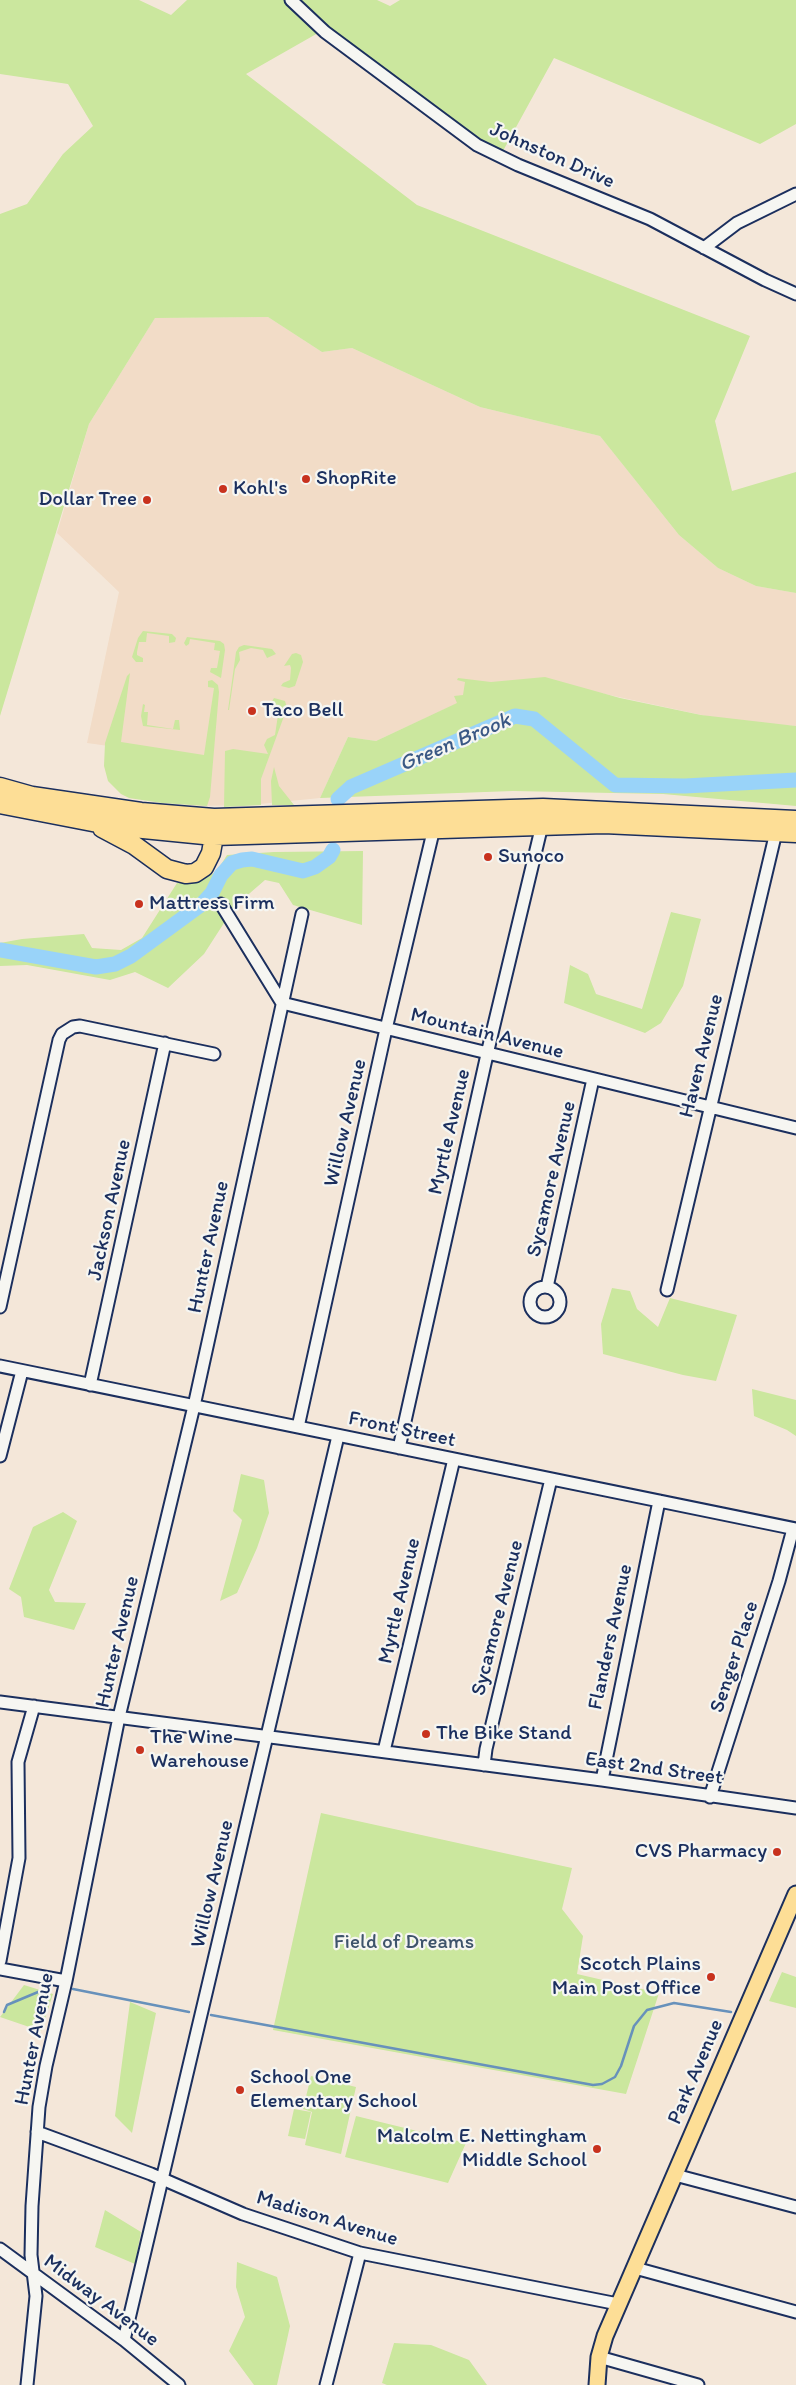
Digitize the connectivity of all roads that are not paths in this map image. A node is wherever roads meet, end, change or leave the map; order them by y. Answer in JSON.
{"nodes":[{"id":1,"x":292,"y":0,"type":"edge"},
{"id":2,"x":796,"y":194,"type":"edge"},
{"id":3,"x":704,"y":248,"type":"junction"},
{"id":4,"x":796,"y":294,"type":"edge"},
{"id":5,"x":0,"y":787,"type":"edge"},
{"id":6,"x":0,"y":804,"type":"edge"},
{"id":7,"x":796,"y":820,"type":"edge"},
{"id":8,"x":88,"y":821,"type":"junction"},
{"id":9,"x":542,"y":825,"type":"junction"},
{"id":10,"x":434,"y":828,"type":"junction"},
{"id":11,"x":776,"y":832,"type":"junction"},
{"id":12,"x":796,"y":833,"type":"edge"},
{"id":13,"x":214,"y":836,"type":"junction"},
{"id":14,"x":221,"y":904,"type":"dead end"},
{"id":15,"x":302,"y":914,"type":"dead end"},
{"id":16,"x":282,"y":1003,"type":"junction"},
{"id":17,"x":386,"y":1029,"type":"junction"},
{"id":18,"x":166,"y":1043,"type":"junction"},
{"id":19,"x":487,"y":1053,"type":"junction"},
{"id":20,"x":214,"y":1054,"type":"dead end"},
{"id":21,"x":593,"y":1079,"type":"junction"},
{"id":22,"x":709,"y":1107,"type":"junction"},
{"id":23,"x":796,"y":1128,"type":"edge"},
{"id":24,"x":547,"y":1287,"type":"dead end"},
{"id":25,"x":667,"y":1290,"type":"dead end"},
{"id":26,"x":0,"y":1307,"type":"edge"},
{"id":27,"x":0,"y":1366,"type":"edge"},
{"id":28,"x":22,"y":1371,"type":"junction"},
{"id":29,"x":90,"y":1385,"type":"junction"},
{"id":30,"x":194,"y":1406,"type":"junction"},
{"id":31,"x":298,"y":1427,"type":"junction"},
{"id":32,"x":338,"y":1436,"type":"junction"},
{"id":33,"x":399,"y":1448,"type":"junction"},
{"id":34,"x":0,"y":1456,"type":"edge"},
{"id":35,"x":454,"y":1459,"type":"junction"},
{"id":36,"x":551,"y":1479,"type":"junction"},
{"id":37,"x":658,"y":1501,"type":"junction"},
{"id":38,"x":795,"y":1529,"type":"edge"},
{"id":39,"x":0,"y":1702,"type":"edge"},
{"id":40,"x":34,"y":1706,"type":"junction"},
{"id":41,"x":119,"y":1717,"type":"junction"},
{"id":42,"x":266,"y":1737,"type":"junction"},
{"id":43,"x":384,"y":1751,"type":"junction"},
{"id":44,"x":484,"y":1765,"type":"junction"},
{"id":45,"x":602,"y":1780,"type":"junction"},
{"id":46,"x":710,"y":1797,"type":"junction"},
{"id":47,"x":796,"y":1808,"type":"edge"},
{"id":48,"x":796,"y":1894,"type":"edge"},
{"id":49,"x":0,"y":1961,"type":"edge"},
{"id":50,"x":0,"y":1969,"type":"edge"},
{"id":51,"x":66,"y":1981,"type":"junction"},
{"id":52,"x":37,"y":2132,"type":"junction"},
{"id":53,"x":675,"y":2174,"type":"junction"},
{"id":54,"x":161,"y":2179,"type":"junction"},
{"id":55,"x":796,"y":2207,"type":"edge"},
{"id":56,"x":0,"y":2249,"type":"edge"},
{"id":57,"x":360,"y":2253,"type":"junction"},
{"id":58,"x":635,"y":2268,"type":"junction"},
{"id":59,"x":33,"y":2272,"type":"junction"},
{"id":60,"x":618,"y":2304,"type":"junction"},
{"id":61,"x":796,"y":2312,"type":"edge"},
{"id":62,"x":124,"y":2340,"type":"junction"},
{"id":63,"x":599,"y":2357,"type":"junction"},
{"id":64,"x":27,"y":2385,"type":"edge"},
{"id":65,"x":178,"y":2385,"type":"edge"},
{"id":66,"x":326,"y":2385,"type":"edge"},
{"id":67,"x":597,"y":2385,"type":"edge"},
{"id":68,"x":698,"y":2385,"type":"edge"}],
"edges":[{"from":1,"to":3,"type":"street","name":"Johnston Drive"},
{"from":2,"to":3,"type":"street"},
{"from":3,"to":4,"type":"street","name":"Johnston Drive"},
{"from":5,"to":7,"type":"highway"},
{"from":6,"to":8,"type":"highway"},
{"from":8,"to":13,"type":"highway"},
{"from":8,"to":13,"type":"highway"},
{"from":9,"to":10,"type":"highway"},
{"from":9,"to":11,"type":"highway"},
{"from":9,"to":19,"type":"street","name":"Myrtle Avenue"},
{"from":10,"to":13,"type":"highway"},
{"from":10,"to":17,"type":"street","name":"Willow Avenue"},
{"from":11,"to":12,"type":"highway"},
{"from":11,"to":22,"type":"street","name":"Haven Avenue"},
{"from":14,"to":16,"type":"street"},
{"from":15,"to":16,"type":"street","name":"Hunter Avenue"},
{"from":16,"to":17,"type":"street","name":"Mountain Avenue"},
{"from":16,"to":30,"type":"street","name":"Hunter Avenue"},
{"from":17,"to":19,"type":"street","name":"Mountain Avenue"},
{"from":17,"to":31,"type":"street","name":"Willow Avenue"},
{"from":18,"to":20,"type":"street"},
{"from":18,"to":26,"type":"street"},
{"from":18,"to":29,"type":"street","name":"Jackson Avenue"},
{"from":19,"to":21,"type":"street","name":"Mountain Avenue"},
{"from":19,"to":33,"type":"street","name":"Myrtle Avenue"},
{"from":21,"to":22,"type":"street","name":"Mountain Avenue"},
{"from":21,"to":24,"type":"street","name":"Sycamore Avenue"},
{"from":22,"to":23,"type":"street","name":"Mountain Avenue"},
{"from":22,"to":25,"type":"street","name":"Haven Avenue"},
{"from":27,"to":28,"type":"street","name":"Front Street"},
{"from":28,"to":29,"type":"street","name":"Front Street"},
{"from":28,"to":34,"type":"street"},
{"from":29,"to":30,"type":"street","name":"Front Street"},
{"from":30,"to":31,"type":"street","name":"Front Street"},
{"from":30,"to":41,"type":"street","name":"Hunter Avenue"},
{"from":31,"to":32,"type":"street","name":"Front Street"},
{"from":32,"to":33,"type":"street","name":"Front Street"},
{"from":32,"to":42,"type":"street","name":"Willow Avenue"},
{"from":33,"to":35,"type":"street","name":"Front Street"},
{"from":35,"to":36,"type":"street","name":"Front Street"},
{"from":35,"to":43,"type":"street","name":"Myrtle Avenue"},
{"from":36,"to":37,"type":"street","name":"Front Street"},
{"from":36,"to":44,"type":"street","name":"Sycamore Avenue"},
{"from":37,"to":38,"type":"street","name":"Front Street"},
{"from":37,"to":45,"type":"street","name":"Flanders Avenue"},
{"from":38,"to":46,"type":"street","name":"Senger Place"},
{"from":39,"to":40,"type":"street","name":"East 2nd Street"},
{"from":40,"to":41,"type":"street","name":"East 2nd Street"},
{"from":40,"to":49,"type":"street"},
{"from":41,"to":42,"type":"street","name":"East 2nd Street"},
{"from":41,"to":51,"type":"street","name":"Hunter Avenue"},
{"from":42,"to":43,"type":"street","name":"East 2nd Street"},
{"from":42,"to":54,"type":"street","name":"Willow Avenue"},
{"from":43,"to":44,"type":"street","name":"East 2nd Street"},
{"from":44,"to":45,"type":"street","name":"East 2nd Street"},
{"from":45,"to":46,"type":"street","name":"East 2nd Street"},
{"from":46,"to":47,"type":"street","name":"East 2nd Street"},
{"from":48,"to":53,"type":"main road","name":"Park Avenue"},
{"from":50,"to":51,"type":"street"},
{"from":51,"to":52,"type":"street","name":"Hunter Avenue"},
{"from":52,"to":54,"type":"street","name":"Madison Avenue"},
{"from":52,"to":59,"type":"street","name":"Hunter Avenue"},
{"from":53,"to":55,"type":"street"},
{"from":53,"to":58,"type":"main road","name":"Park Avenue"},
{"from":54,"to":57,"type":"street","name":"Madison Avenue"},
{"from":54,"to":62,"type":"street","name":"Willow Avenue"},
{"from":56,"to":59,"type":"street","name":"Midway Avenue"},
{"from":57,"to":60,"type":"street","name":"Madison Avenue"},
{"from":57,"to":66,"type":"street"},
{"from":58,"to":60,"type":"main road","name":"Park Avenue"},
{"from":58,"to":61,"type":"street"},
{"from":59,"to":62,"type":"street","name":"Midway Avenue"},
{"from":59,"to":64,"type":"street","name":"Hunter Avenue"},
{"from":60,"to":63,"type":"main road","name":"Park Avenue"},
{"from":62,"to":65,"type":"street","name":"Midway Avenue"},
{"from":63,"to":67,"type":"main road","name":"Park Avenue"},
{"from":63,"to":68,"type":"street"}]}
